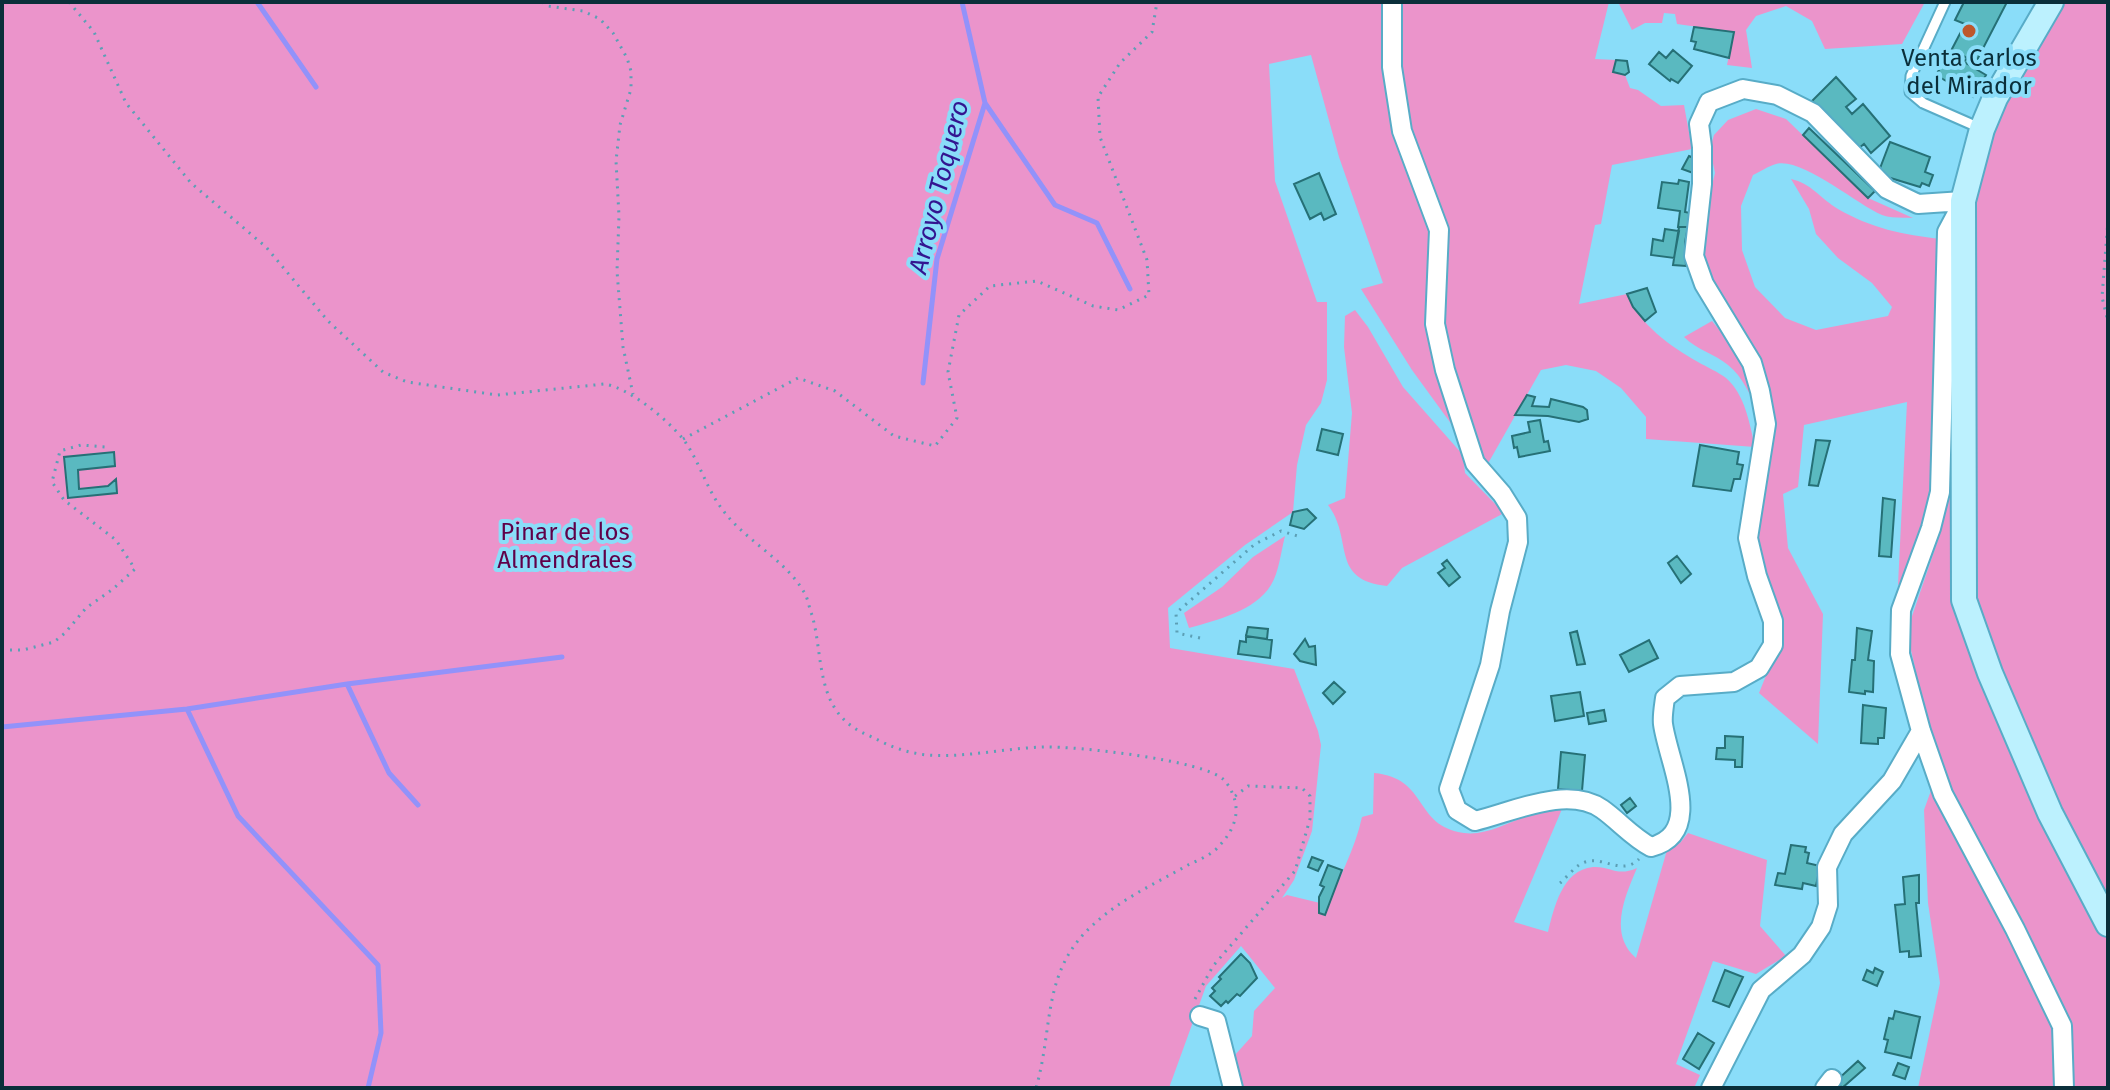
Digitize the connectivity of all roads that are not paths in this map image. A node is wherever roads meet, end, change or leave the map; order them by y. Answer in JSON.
{"nodes":[{"id":1,"x":1392,"y":2,"type":"edge"},
{"id":2,"x":1945,"y":2,"type":"edge"},
{"id":3,"x":2051,"y":2,"type":"edge"},
{"id":4,"x":1982,"y":129,"type":"junction"},
{"id":5,"x":1963,"y":201,"type":"junction"},
{"id":6,"x":1921,"y":731,"type":"junction"},
{"id":7,"x":2108,"y":924,"type":"edge"},
{"id":8,"x":1198,"y":1007,"type":"road end"},
{"id":9,"x":1233,"y":1088,"type":"edge"},
{"id":10,"x":1711,"y":1088,"type":"edge"},
{"id":11,"x":2064,"y":1088,"type":"edge"}],
"edges":[{"from":1,"to":5,"type":"street"},
{"from":2,"to":4,"type":"lane"},
{"from":3,"to":4,"type":"main road"},
{"from":4,"to":5,"type":"main road"},
{"from":5,"to":6,"type":"street"},
{"from":5,"to":7,"type":"main road"},
{"from":6,"to":10,"type":"street"},
{"from":6,"to":11,"type":"street"},
{"from":8,"to":9,"type":"street"}]}
